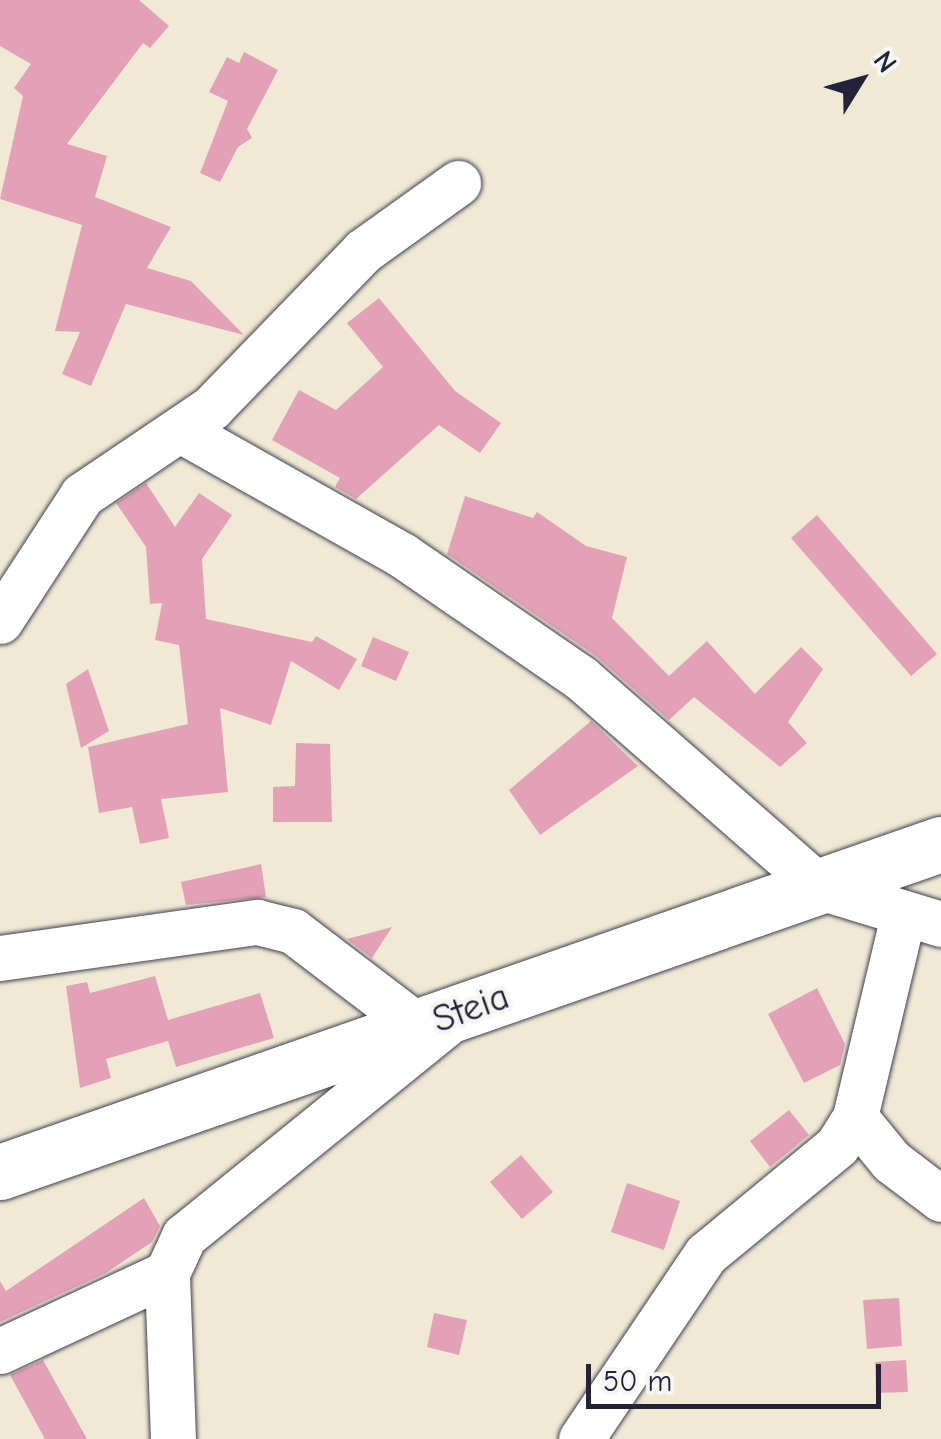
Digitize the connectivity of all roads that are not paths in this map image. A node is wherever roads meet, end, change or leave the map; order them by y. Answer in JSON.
{"nodes":[{"id":1,"x":458,"y":184,"type":"dead end"},
{"id":2,"x":182,"y":431,"type":"junction"},
{"id":3,"x":0,"y":621,"type":"edge"},
{"id":4,"x":941,"y":844,"type":"edge"},
{"id":5,"x":820,"y":887,"type":"junction"},
{"id":6,"x":922,"y":920,"type":"edge"},
{"id":7,"x":0,"y":958,"type":"edge"},
{"id":8,"x":441,"y":1019,"type":"junction"},
{"id":9,"x":854,"y":1117,"type":"junction"},
{"id":10,"x":0,"y":1172,"type":"edge"},
{"id":11,"x":941,"y":1199,"type":"edge"},
{"id":12,"x":168,"y":1273,"type":"junction"},
{"id":13,"x":0,"y":1351,"type":"edge"},
{"id":14,"x":173,"y":1439,"type":"edge"},
{"id":15,"x":581,"y":1439,"type":"edge"}],
"edges":[{"from":1,"to":2,"type":"street"},
{"from":2,"to":3,"type":"street"},
{"from":2,"to":5,"type":"street"},
{"from":4,"to":5,"type":"main road","name":"Steia"},
{"from":5,"to":6,"type":"street"},
{"from":5,"to":8,"type":"main road","name":"Steia"},
{"from":6,"to":9,"type":"street"},
{"from":7,"to":8,"type":"street"},
{"from":8,"to":10,"type":"main road","name":"Steia"},
{"from":8,"to":12,"type":"street"},
{"from":9,"to":11,"type":"street"},
{"from":9,"to":15,"type":"street"},
{"from":12,"to":13,"type":"street"},
{"from":12,"to":14,"type":"street"}]}
